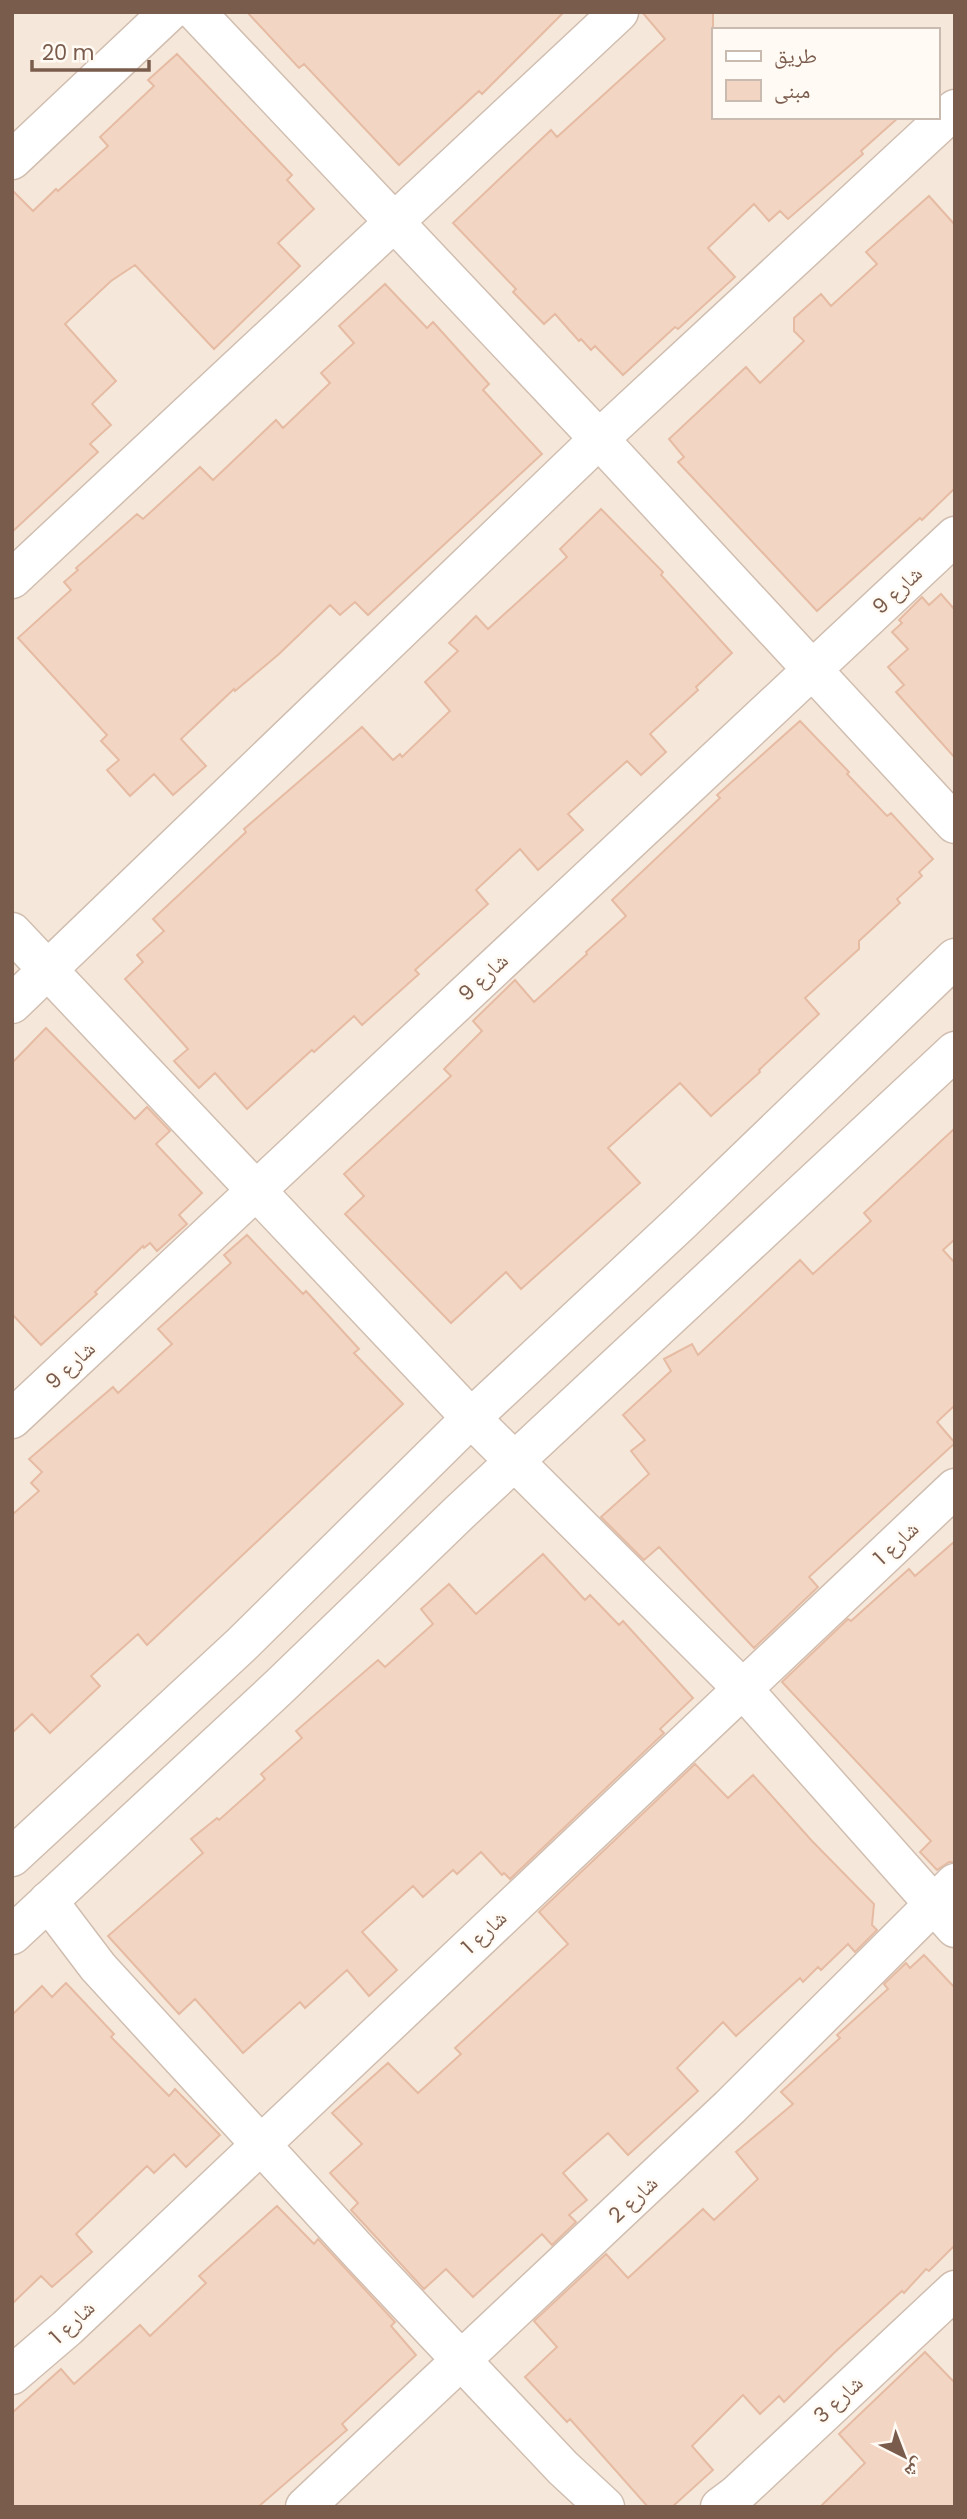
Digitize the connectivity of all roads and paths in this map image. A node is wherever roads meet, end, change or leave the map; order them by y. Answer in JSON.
{"nodes":[{"id":1,"x":169,"y":12,"type":"edge"},
{"id":2,"x":195,"y":12,"type":"edge"},
{"id":3,"x":619,"y":12,"type":"edge"},
{"id":4,"x":955,"y":109,"type":"edge"},
{"id":5,"x":12,"y":160,"type":"edge"},
{"id":6,"x":394,"y":224,"type":"junction"},
{"id":7,"x":598,"y":439,"type":"junction"},
{"id":8,"x":955,"y":536,"type":"edge"},
{"id":9,"x":12,"y":579,"type":"edge"},
{"id":10,"x":812,"y":670,"type":"junction"},
{"id":11,"x":955,"y":824,"type":"edge"},
{"id":12,"x":12,"y":932,"type":"edge"},
{"id":13,"x":955,"y":958,"type":"edge"},
{"id":14,"x":48,"y":970,"type":"junction"},
{"id":15,"x":12,"y":1004,"type":"edge"},
{"id":16,"x":955,"y":1051,"type":"edge"},
{"id":17,"x":257,"y":1189,"type":"junction"},
{"id":18,"x":471,"y":1418,"type":"junction"},
{"id":19,"x":12,"y":1419,"type":"edge"},
{"id":20,"x":516,"y":1460,"type":"junction"},
{"id":21,"x":955,"y":1488,"type":"edge"},
{"id":22,"x":742,"y":1688,"type":"junction"},
{"id":23,"x":12,"y":1857,"type":"edge"},
{"id":24,"x":48,"y":1901,"type":"junction"},
{"id":25,"x":948,"y":1905,"type":"edge"},
{"id":26,"x":12,"y":1935,"type":"edge"},
{"id":27,"x":260,"y":2143,"type":"junction"},
{"id":28,"x":955,"y":2290,"type":"edge"},
{"id":29,"x":461,"y":2360,"type":"junction"},
{"id":30,"x":12,"y":2375,"type":"edge"},
{"id":31,"x":305,"y":2507,"type":"edge"},
{"id":32,"x":605,"y":2507,"type":"edge"},
{"id":33,"x":720,"y":2507,"type":"edge"}],
"edges":[{"from":1,"to":5,"type":"street"},
{"from":2,"to":6,"type":"street"},
{"from":3,"to":6,"type":"street"},
{"from":4,"to":7,"type":"street"},
{"from":6,"to":7,"type":"street"},
{"from":6,"to":9,"type":"street"},
{"from":7,"to":10,"type":"street"},
{"from":7,"to":14,"type":"street"},
{"from":8,"to":10,"type":"street","name":"شارع 9"},
{"from":10,"to":11,"type":"street"},
{"from":10,"to":17,"type":"street","name":"شارع 9"},
{"from":12,"to":14,"type":"street"},
{"from":13,"to":18,"type":"street"},
{"from":14,"to":15,"type":"street"},
{"from":14,"to":17,"type":"street"},
{"from":16,"to":20,"type":"street"},
{"from":17,"to":18,"type":"street"},
{"from":17,"to":19,"type":"street","name":"شارع 9"},
{"from":18,"to":20,"type":"street"},
{"from":18,"to":23,"type":"street"},
{"from":20,"to":22,"type":"street"},
{"from":20,"to":24,"type":"street"},
{"from":21,"to":22,"type":"street","name":"شارع 1"},
{"from":22,"to":25,"type":"street"},
{"from":22,"to":27,"type":"street","name":"شارع 1"},
{"from":24,"to":26,"type":"street"},
{"from":24,"to":27,"type":"street"},
{"from":25,"to":29,"type":"street","name":"شارع 2"},
{"from":27,"to":29,"type":"street"},
{"from":27,"to":30,"type":"street","name":"شارع 1"},
{"from":28,"to":33,"type":"street","name":"شارع 3"},
{"from":29,"to":31,"type":"street","name":"شارع 2"},
{"from":29,"to":32,"type":"street"}]}
